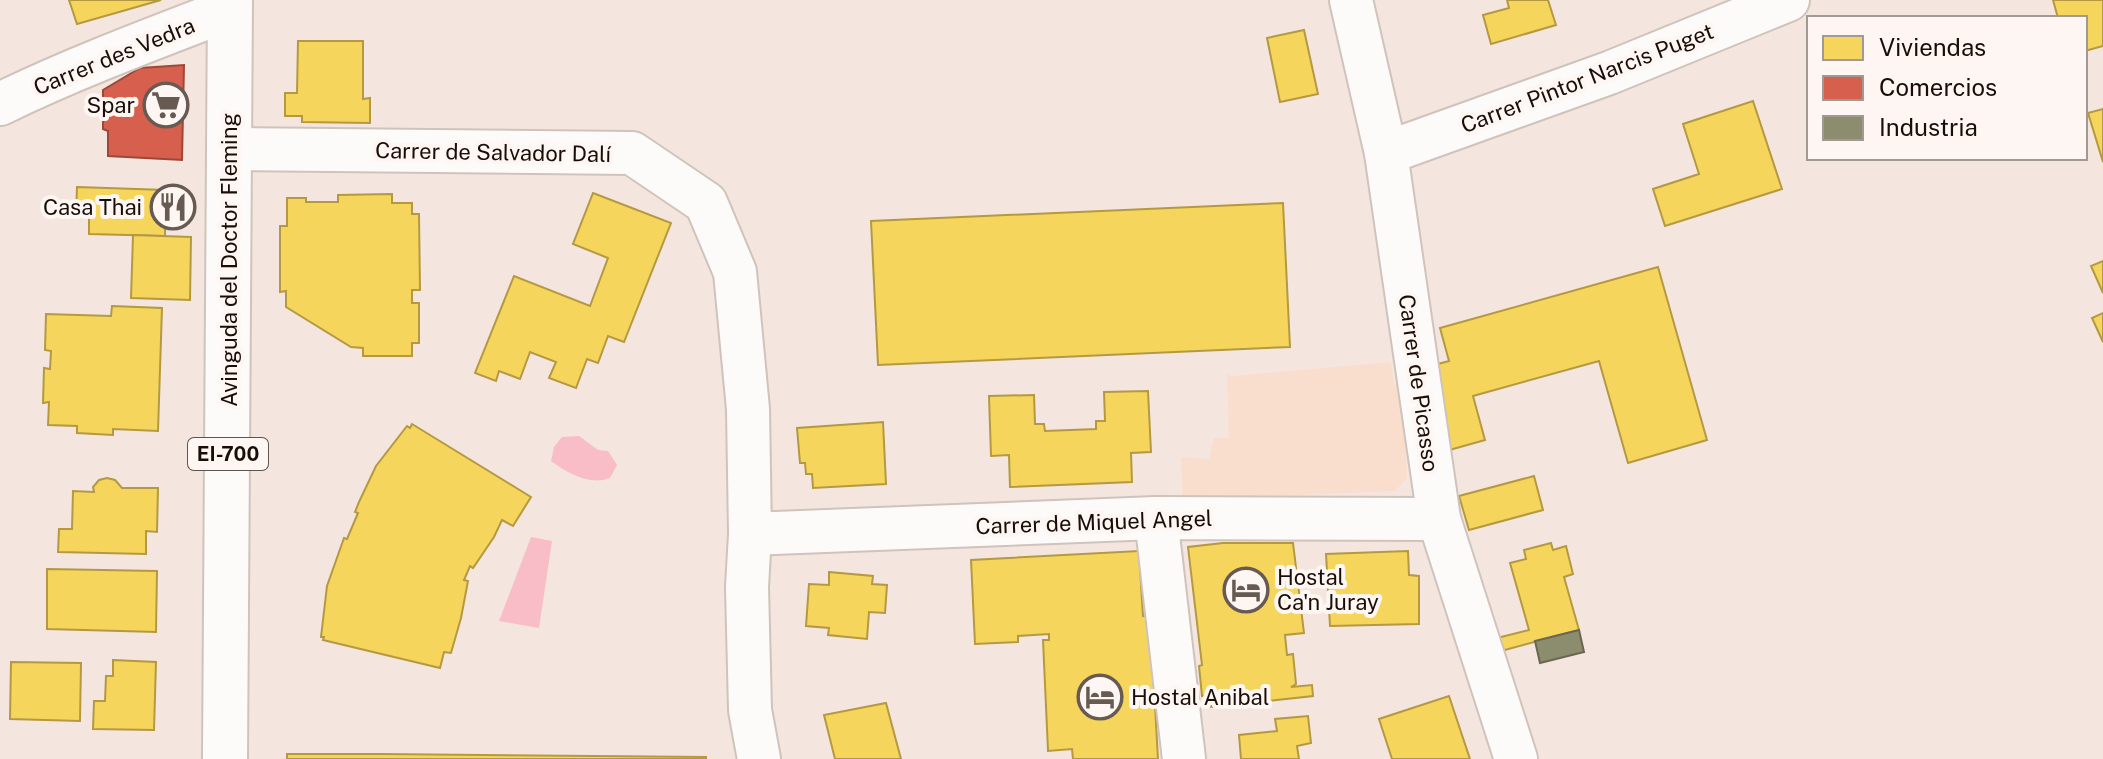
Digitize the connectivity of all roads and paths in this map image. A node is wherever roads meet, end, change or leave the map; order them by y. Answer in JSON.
{"nodes":[{"id":1,"x":1351,"y":0,"type":"edge"},
{"id":2,"x":1788,"y":0,"type":"edge"},
{"id":3,"x":230,"y":5,"type":"edge"},
{"id":4,"x":0,"y":104,"type":"edge"},
{"id":5,"x":229,"y":149,"type":"junction"},
{"id":6,"x":1386,"y":153,"type":"junction"},
{"id":7,"x":1156,"y":518,"type":"junction"},
{"id":8,"x":1439,"y":519,"type":"junction"},
{"id":9,"x":750,"y":534,"type":"junction"},
{"id":10,"x":225,"y":759,"type":"edge"},
{"id":11,"x":759,"y":759,"type":"edge"},
{"id":12,"x":1184,"y":759,"type":"edge"},
{"id":13,"x":1516,"y":759,"type":"edge"}],
"edges":[{"from":1,"to":6,"type":"street","name":"Carrer de Picasso"},
{"from":2,"to":6,"type":"street","name":"Carrer Pintor Narcis Puget"},
{"from":3,"to":4,"type":"street","name":"Carrer des Vedra"},
{"from":3,"to":5,"type":"main road","name":"Avinguda del Doctor Fleming","number":"EI-700"},
{"from":5,"to":9,"type":"street","name":"Carrer de Salvador Dalí"},
{"from":5,"to":10,"type":"main road","name":"Avinguda del Doctor Fleming","number":"EI-700"},
{"from":6,"to":8,"type":"street","name":"Carrer de Picasso"},
{"from":7,"to":8,"type":"street","name":"Carrer de Miquel Angel"},
{"from":7,"to":9,"type":"street","name":"Carrer de Miquel Angel"},
{"from":7,"to":12,"type":"street"},
{"from":8,"to":13,"type":"street","name":"Carrer de Picasso"},
{"from":9,"to":11,"type":"street","name":"Carrer de Salvador Dalí"}]}
